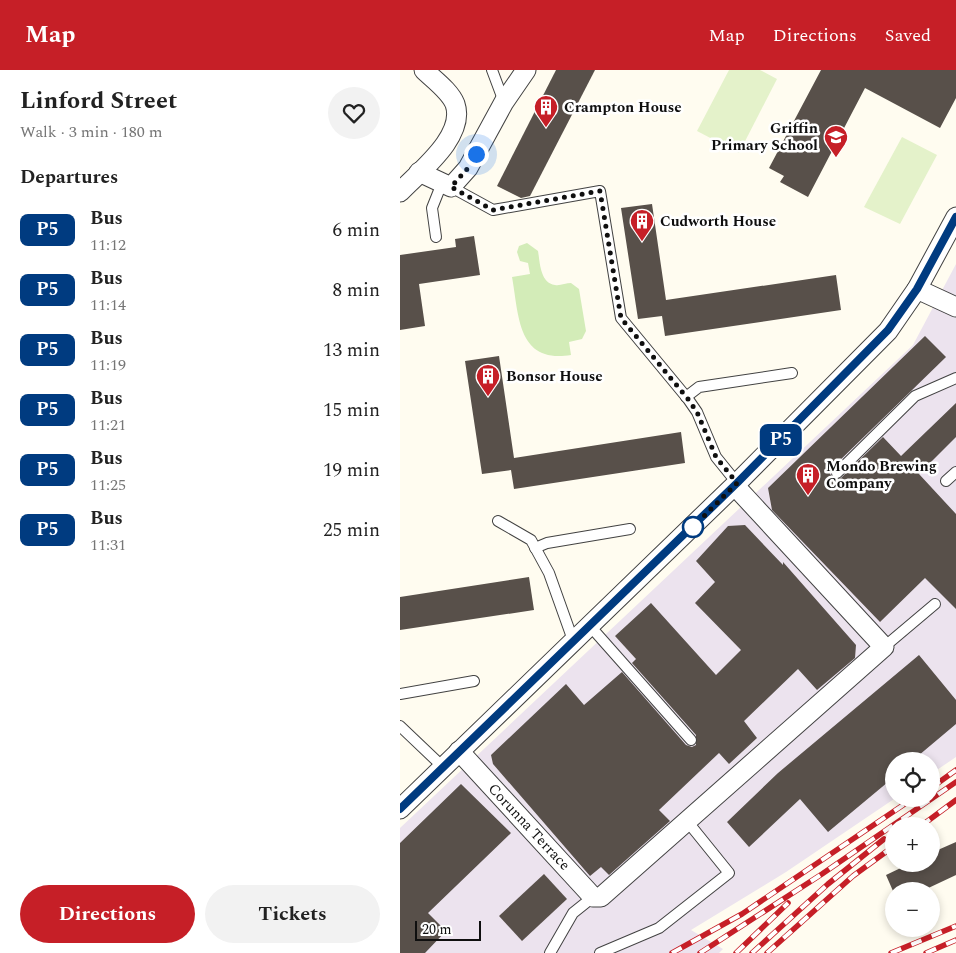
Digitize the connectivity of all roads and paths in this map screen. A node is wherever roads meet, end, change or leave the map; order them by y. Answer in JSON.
{"nodes":[{"id":1,"x":424,"y":70,"type":"edge"},
{"id":2,"x":492,"y":70,"type":"edge"},
{"id":3,"x":526,"y":70,"type":"edge"},
{"id":4,"x":504,"y":102,"type":"junction"},
{"id":5,"x":418,"y":172,"type":"junction"},
{"id":6,"x":446,"y":185,"type":"junction"},
{"id":7,"x":400,"y":192,"type":"edge"},
{"id":8,"x":956,"y":217,"type":"edge"},
{"id":9,"x":436,"y":237,"type":"dead end"},
{"id":10,"x":917,"y":289,"type":"junction"},
{"id":11,"x":956,"y":308,"type":"edge"},
{"id":12,"x":792,"y":373,"type":"dead end"},
{"id":13,"x":956,"y":378,"type":"edge"},
{"id":14,"x":686,"y":397,"type":"junction"},
{"id":15,"x":956,"y":472,"type":"edge"},
{"id":16,"x":837,"y":473,"type":"dead end"},
{"id":17,"x":946,"y":481,"type":"dead end"},
{"id":18,"x":736,"y":485,"type":"junction"},
{"id":19,"x":498,"y":521,"type":"dead end"},
{"id":20,"x":630,"y":529,"type":"dead end"},
{"id":21,"x":535,"y":548,"type":"junction"},
{"id":22,"x":935,"y":604,"type":"dead end"},
{"id":23,"x":590,"y":626,"type":"junction"},
{"id":24,"x":574,"y":643,"type":"junction"},
{"id":25,"x":884,"y":647,"type":"junction"},
{"id":26,"x":474,"y":681,"type":"dead end"},
{"id":27,"x":400,"y":694,"type":"edge"},
{"id":28,"x":400,"y":726,"type":"edge"},
{"id":29,"x":691,"y":740,"type":"dead end"},
{"id":30,"x":459,"y":751,"type":"junction"},
{"id":31,"x":442,"y":766,"type":"junction"},
{"id":32,"x":400,"y":809,"type":"edge"},
{"id":33,"x":688,"y":821,"type":"junction"},
{"id":34,"x":597,"y":897,"type":"junction"},
{"id":35,"x":550,"y":953,"type":"edge"},
{"id":36,"x":600,"y":953,"type":"edge"}],
"edges":[{"from":1,"to":5,"type":"street"},
{"from":2,"to":4,"type":"lane"},
{"from":3,"to":4,"type":"street"},
{"from":4,"to":6,"type":"street"},
{"from":5,"to":6,"type":"street"},
{"from":5,"to":7,"type":"street"},
{"from":6,"to":9,"type":"lane"},
{"from":6,"to":14,"type":"lane"},
{"from":8,"to":10,"type":"street"},
{"from":10,"to":11,"type":"street"},
{"from":10,"to":18,"type":"street"},
{"from":12,"to":14,"type":"lane"},
{"from":13,"to":16,"type":"lane"},
{"from":14,"to":18,"type":"lane"},
{"from":15,"to":17,"type":"lane"},
{"from":18,"to":23,"type":"street"},
{"from":18,"to":25,"type":"street"},
{"from":19,"to":21,"type":"lane"},
{"from":20,"to":21,"type":"lane"},
{"from":21,"to":24,"type":"lane"},
{"from":22,"to":25,"type":"lane"},
{"from":23,"to":24,"type":"street"},
{"from":23,"to":29,"type":"lane"},
{"from":24,"to":30,"type":"street"},
{"from":25,"to":33,"type":"street"},
{"from":26,"to":27,"type":"lane"},
{"from":28,"to":31,"type":"lane"},
{"from":30,"to":31,"type":"street"},
{"from":30,"to":34,"type":"street","name":"Corunna Terrace"},
{"from":31,"to":32,"type":"street"},
{"from":33,"to":34,"type":"street"},
{"from":33,"to":36,"type":"lane"},
{"from":34,"to":35,"type":"lane"}]}
